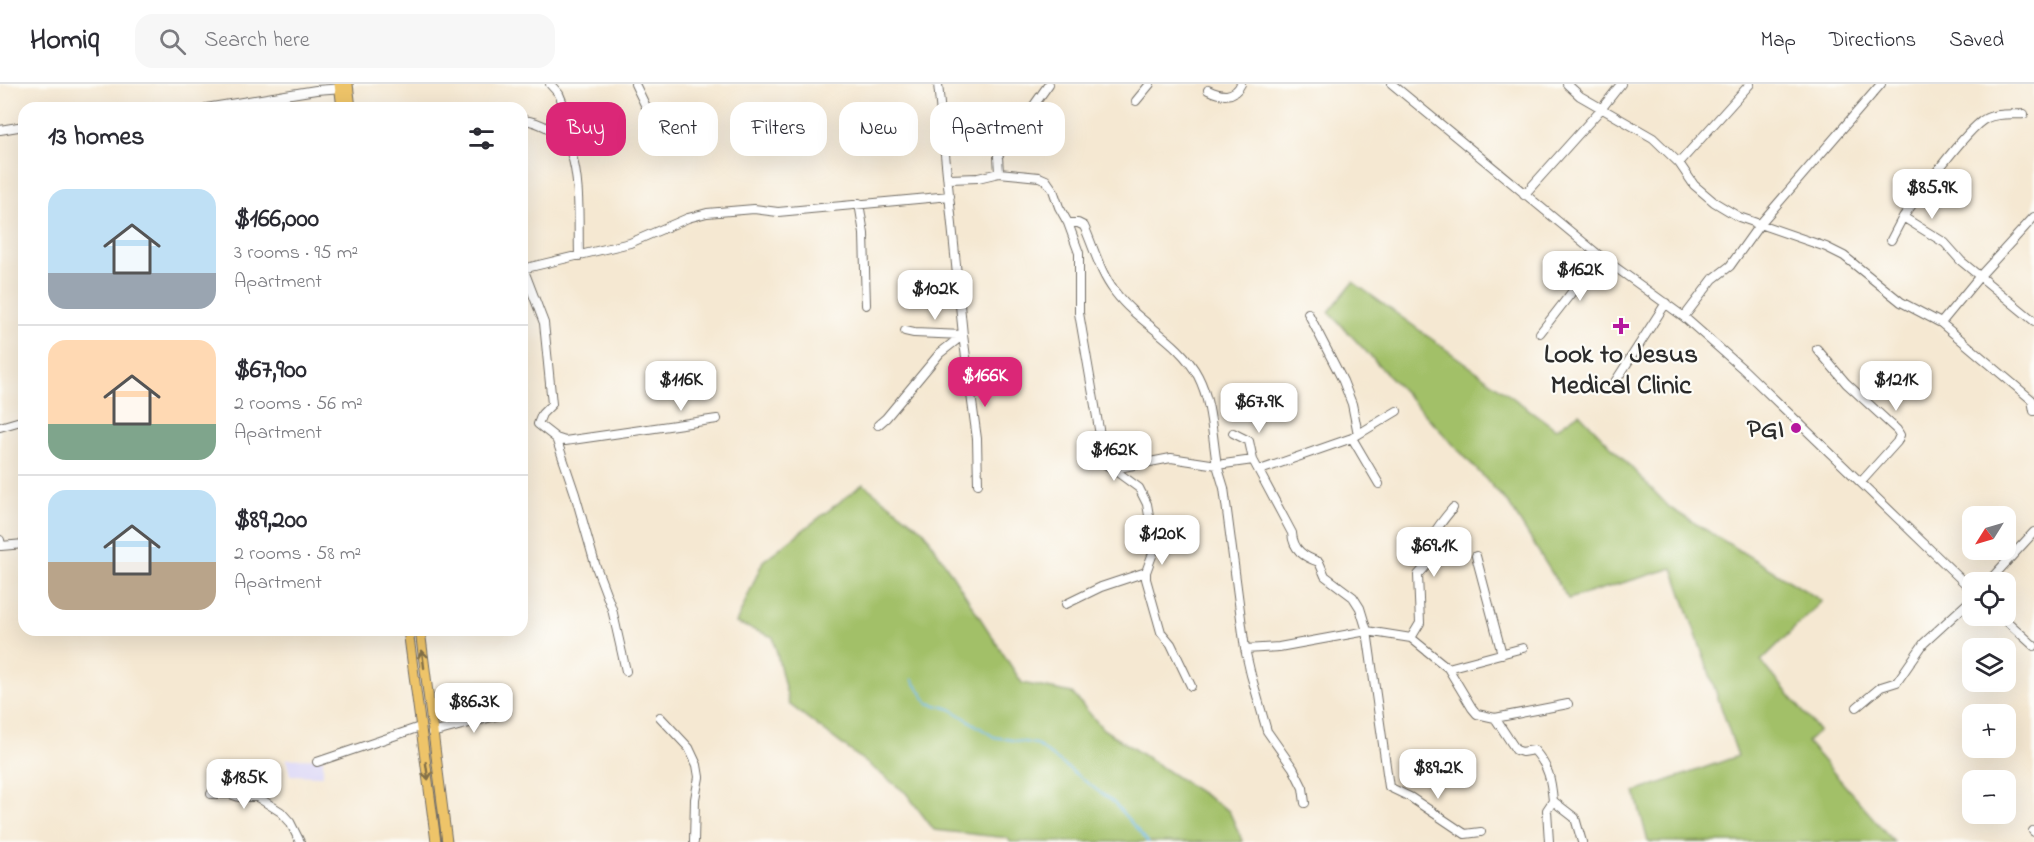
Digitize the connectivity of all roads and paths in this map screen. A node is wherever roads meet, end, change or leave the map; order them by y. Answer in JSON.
{"nodes":[{"id":1,"x":550,"y":84,"type":"edge"},
{"id":2,"x":635,"y":84,"type":"edge"},
{"id":3,"x":938,"y":84,"type":"edge"},
{"id":4,"x":1049,"y":84,"type":"edge"},
{"id":5,"x":1150,"y":84,"type":"edge"},
{"id":6,"x":1241,"y":84,"type":"edge"},
{"id":7,"x":1392,"y":84,"type":"edge"},
{"id":8,"x":1567,"y":84,"type":"edge"},
{"id":9,"x":1621,"y":84,"type":"edge"},
{"id":10,"x":1750,"y":84,"type":"edge"},
{"id":11,"x":1881,"y":84,"type":"edge"},
{"id":12,"x":343,"y":86,"type":"edge"},
{"id":13,"x":1208,"y":90,"type":"dead end"},
{"id":14,"x":1136,"y":100,"type":"dead end"},
{"id":15,"x":242,"y":102,"type":"edge"},
{"id":16,"x":342,"y":102,"type":"edge"},
{"id":17,"x":349,"y":102,"type":"edge"},
{"id":18,"x":562,"y":102,"type":"edge"},
{"id":19,"x":644,"y":102,"type":"edge"},
{"id":20,"x":1602,"y":108,"type":"junction"},
{"id":21,"x":2024,"y":114,"type":"dead end"},
{"id":22,"x":528,"y":122,"type":"edge"},
{"id":23,"x":18,"y":127,"type":"edge"},
{"id":24,"x":546,"y":128,"type":"edge"},
{"id":25,"x":0,"y":130,"type":"edge"},
{"id":26,"x":572,"y":156,"type":"edge"},
{"id":27,"x":1679,"y":163,"type":"junction"},
{"id":28,"x":999,"y":173,"type":"junction"},
{"id":29,"x":949,"y":180,"type":"junction"},
{"id":30,"x":1524,"y":195,"type":"junction"},
{"id":31,"x":950,"y":196,"type":"junction"},
{"id":32,"x":859,"y":203,"type":"junction"},
{"id":33,"x":1903,"y":217,"type":"junction"},
{"id":34,"x":2034,"y":218,"type":"edge"},
{"id":35,"x":1068,"y":223,"type":"junction"},
{"id":36,"x":1760,"y":224,"type":"junction"},
{"id":37,"x":1891,"y":240,"type":"dead end"},
{"id":38,"x":579,"y":256,"type":"junction"},
{"id":39,"x":1600,"y":256,"type":"junction"},
{"id":40,"x":528,"y":268,"type":"edge"},
{"id":41,"x":1980,"y":277,"type":"junction"},
{"id":42,"x":528,"y":282,"type":"edge"},
{"id":43,"x":1666,"y":303,"type":"junction"},
{"id":44,"x":867,"y":305,"type":"dead end"},
{"id":45,"x":1308,"y":313,"type":"dead end"},
{"id":46,"x":1684,"y":317,"type":"junction"},
{"id":47,"x":2034,"y":321,"type":"edge"},
{"id":48,"x":1941,"y":323,"type":"junction"},
{"id":49,"x":905,"y":331,"type":"dead end"},
{"id":50,"x":1540,"y":333,"type":"dead end"},
{"id":51,"x":963,"y":334,"type":"junction"},
{"id":52,"x":1817,"y":349,"type":"dead end"},
{"id":53,"x":1616,"y":382,"type":"dead end"},
{"id":54,"x":1397,"y":411,"type":"dead end"},
{"id":55,"x":2034,"y":411,"type":"edge"},
{"id":56,"x":717,"y":419,"type":"dead end"},
{"id":57,"x":18,"y":422,"type":"edge"},
{"id":58,"x":878,"y":425,"type":"dead end"},
{"id":59,"x":0,"y":427,"type":"edge"},
{"id":60,"x":1233,"y":433,"type":"dead end"},
{"id":61,"x":1355,"y":436,"type":"junction"},
{"id":62,"x":556,"y":438,"type":"junction"},
{"id":63,"x":1253,"y":460,"type":"junction"},
{"id":64,"x":1217,"y":465,"type":"junction"},
{"id":65,"x":1113,"y":469,"type":"junction"},
{"id":66,"x":1260,"y":471,"type":"junction"},
{"id":67,"x":1861,"y":482,"type":"junction"},
{"id":68,"x":978,"y":484,"type":"dead end"},
{"id":69,"x":1379,"y":484,"type":"dead end"},
{"id":70,"x":1453,"y":508,"type":"dead end"},
{"id":71,"x":2034,"y":532,"type":"edge"},
{"id":72,"x":0,"y":540,"type":"edge"},
{"id":73,"x":18,"y":544,"type":"edge"},
{"id":74,"x":1476,"y":556,"type":"dead end"},
{"id":75,"x":1146,"y":572,"type":"junction"},
{"id":76,"x":1997,"y":572,"type":"edge"},
{"id":77,"x":1962,"y":580,"type":"edge"},
{"id":78,"x":1066,"y":604,"type":"dead end"},
{"id":79,"x":1962,"y":608,"type":"edge"},
{"id":80,"x":2012,"y":626,"type":"edge"},
{"id":81,"x":1367,"y":631,"type":"junction"},
{"id":82,"x":409,"y":636,"type":"edge"},
{"id":83,"x":421,"y":636,"type":"edge"},
{"id":84,"x":1411,"y":638,"type":"junction"},
{"id":85,"x":2034,"y":646,"type":"edge"},
{"id":86,"x":1523,"y":648,"type":"dead end"},
{"id":87,"x":1245,"y":649,"type":"junction"},
{"id":88,"x":1502,"y":654,"type":"junction"},
{"id":89,"x":1448,"y":668,"type":"junction"},
{"id":90,"x":626,"y":671,"type":"dead end"},
{"id":91,"x":1191,"y":686,"type":"dead end"},
{"id":92,"x":1568,"y":704,"type":"dead end"},
{"id":93,"x":1857,"y":707,"type":"dead end"},
{"id":94,"x":507,"y":711,"type":"dead end"},
{"id":95,"x":660,"y":717,"type":"dead end"},
{"id":96,"x":1495,"y":718,"type":"junction"},
{"id":97,"x":420,"y":727,"type":"junction"},
{"id":98,"x":432,"y":733,"type":"junction"},
{"id":99,"x":317,"y":762,"type":"dead end"},
{"id":100,"x":211,"y":794,"type":"dead end"},
{"id":101,"x":1553,"y":801,"type":"junction"},
{"id":102,"x":1305,"y":803,"type":"dead end"},
{"id":103,"x":1481,"y":832,"type":"dead end"},
{"id":104,"x":300,"y":842,"type":"edge"},
{"id":105,"x":436,"y":842,"type":"edge"},
{"id":106,"x":447,"y":842,"type":"edge"},
{"id":107,"x":694,"y":842,"type":"edge"},
{"id":108,"x":1549,"y":842,"type":"edge"},
{"id":109,"x":1582,"y":842,"type":"edge"}],
"edges":[{"from":1,"to":18,"type":"street"},
{"from":2,"to":19,"type":"street"},
{"from":3,"to":29,"type":"street"},
{"from":4,"to":28,"type":"street"},
{"from":5,"to":14,"type":"street"},
{"from":6,"to":13,"type":"street"},
{"from":7,"to":30,"type":"street"},
{"from":8,"to":20,"type":"street"},
{"from":9,"to":20,"type":"street"},
{"from":10,"to":27,"type":"street"},
{"from":11,"to":36,"type":"street"},
{"from":12,"to":15,"type":"street"},
{"from":12,"to":16,"type":"main road"},
{"from":12,"to":17,"type":"main road"},
{"from":20,"to":27,"type":"street"},
{"from":20,"to":30,"type":"street"},
{"from":21,"to":33,"type":"street"},
{"from":22,"to":24,"type":"street"},
{"from":23,"to":25,"type":"street"},
{"from":26,"to":38,"type":"street"},
{"from":27,"to":36,"type":"street"},
{"from":28,"to":29,"type":"street"},
{"from":28,"to":35,"type":"street"},
{"from":29,"to":31,"type":"street"},
{"from":30,"to":39,"type":"street"},
{"from":31,"to":32,"type":"street"},
{"from":31,"to":51,"type":"street"},
{"from":32,"to":38,"type":"street"},
{"from":32,"to":44,"type":"street"},
{"from":33,"to":37,"type":"street"},
{"from":33,"to":41,"type":"street"},
{"from":34,"to":41,"type":"street"},
{"from":35,"to":64,"type":"street"},
{"from":35,"to":65,"type":"street"},
{"from":36,"to":46,"type":"street"},
{"from":36,"to":48,"type":"street"},
{"from":38,"to":40,"type":"street"},
{"from":39,"to":43,"type":"street"},
{"from":39,"to":50,"type":"street"},
{"from":41,"to":47,"type":"street"},
{"from":41,"to":48,"type":"street"},
{"from":42,"to":62,"type":"street"},
{"from":43,"to":46,"type":"street"},
{"from":43,"to":53,"type":"street"},
{"from":45,"to":61,"type":"street"},
{"from":46,"to":67,"type":"street"},
{"from":48,"to":55,"type":"street"},
{"from":49,"to":51,"type":"street"},
{"from":51,"to":58,"type":"street"},
{"from":51,"to":68,"type":"street"},
{"from":52,"to":67,"type":"street"},
{"from":54,"to":61,"type":"street"},
{"from":56,"to":62,"type":"street"},
{"from":57,"to":59,"type":"street"},
{"from":60,"to":63,"type":"street"},
{"from":61,"to":66,"type":"street"},
{"from":61,"to":69,"type":"street"},
{"from":62,"to":90,"type":"street"},
{"from":63,"to":64,"type":"street"},
{"from":63,"to":66,"type":"street"},
{"from":64,"to":65,"type":"street"},
{"from":64,"to":87,"type":"street"},
{"from":65,"to":75,"type":"street"},
{"from":66,"to":81,"type":"street"},
{"from":67,"to":77,"type":"street"},
{"from":70,"to":84,"type":"street"},
{"from":71,"to":76,"type":"street"},
{"from":72,"to":73,"type":"street"},
{"from":74,"to":88,"type":"street"},
{"from":75,"to":78,"type":"street"},
{"from":75,"to":91,"type":"street"},
{"from":79,"to":93,"type":"street"},
{"from":80,"to":85,"type":"street"},
{"from":81,"to":84,"type":"street"},
{"from":81,"to":87,"type":"street"},
{"from":81,"to":103,"type":"street"},
{"from":82,"to":97,"type":"main road"},
{"from":98,"to":83,"type":"main road","one_way":true},
{"from":84,"to":89,"type":"street"},
{"from":86,"to":88,"type":"street"},
{"from":87,"to":102,"type":"street"},
{"from":88,"to":89,"type":"street"},
{"from":89,"to":96,"type":"street"},
{"from":92,"to":96,"type":"street"},
{"from":94,"to":98,"type":"street"},
{"from":95,"to":107,"type":"street"},
{"from":96,"to":101,"type":"street"},
{"from":97,"to":99,"type":"street"},
{"from":97,"to":105,"type":"main road","one_way":true},
{"from":98,"to":106,"type":"main road"},
{"from":100,"to":104,"type":"street"},
{"from":101,"to":108,"type":"street"},
{"from":101,"to":109,"type":"street"}]}
